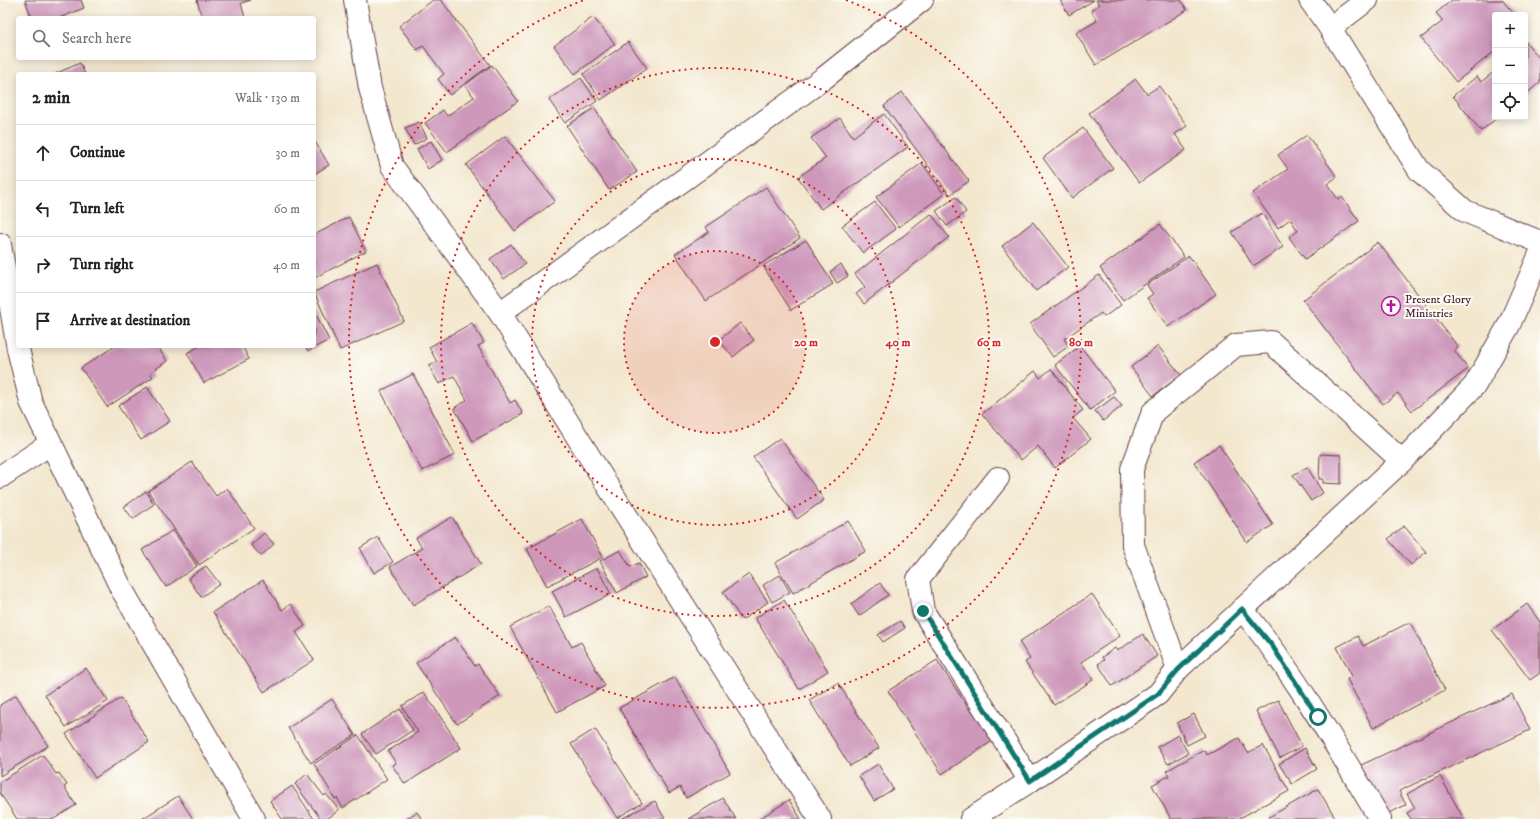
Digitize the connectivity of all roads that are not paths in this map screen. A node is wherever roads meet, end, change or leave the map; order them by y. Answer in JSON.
{"nodes":[{"id":1,"x":355,"y":0,"type":"edge"},
{"id":2,"x":922,"y":0,"type":"edge"},
{"id":3,"x":1310,"y":0,"type":"edge"},
{"id":4,"x":1367,"y":0,"type":"edge"},
{"id":5,"x":1330,"y":28,"type":"junction"},
{"id":6,"x":1540,"y":242,"type":"edge"},
{"id":7,"x":0,"y":244,"type":"edge"},
{"id":8,"x":1540,"y":254,"type":"edge"},
{"id":9,"x":500,"y":313,"type":"junction"},
{"id":10,"x":16,"y":337,"type":"edge"},
{"id":11,"x":18,"y":348,"type":"edge"},
{"id":12,"x":50,"y":444,"type":"junction"},
{"id":13,"x":1402,"y":461,"type":"junction"},
{"id":14,"x":0,"y":477,"type":"edge"},
{"id":15,"x":998,"y":478,"type":"dead end"},
{"id":16,"x":1242,"y":609,"type":"junction"},
{"id":17,"x":1178,"y":670,"type":"junction"},
{"id":18,"x":1030,"y":781,"type":"junction"},
{"id":19,"x":254,"y":819,"type":"edge"},
{"id":20,"x":820,"y":819,"type":"edge"},
{"id":21,"x":971,"y":819,"type":"edge"},
{"id":22,"x":1380,"y":819,"type":"edge"}],
"edges":[{"from":1,"to":9,"type":"street"},
{"from":2,"to":9,"type":"street"},
{"from":3,"to":5,"type":"street"},
{"from":4,"to":5,"type":"street"},
{"from":5,"to":6,"type":"street"},
{"from":7,"to":10,"type":"street"},
{"from":8,"to":13,"type":"street"},
{"from":9,"to":20,"type":"street"},
{"from":11,"to":12,"type":"street"},
{"from":12,"to":14,"type":"street"},
{"from":12,"to":19,"type":"street"},
{"from":13,"to":16,"type":"street"},
{"from":13,"to":17,"type":"street"},
{"from":15,"to":18,"type":"street"},
{"from":16,"to":17,"type":"street"},
{"from":16,"to":22,"type":"street"},
{"from":17,"to":18,"type":"street"},
{"from":18,"to":21,"type":"street"}]}
